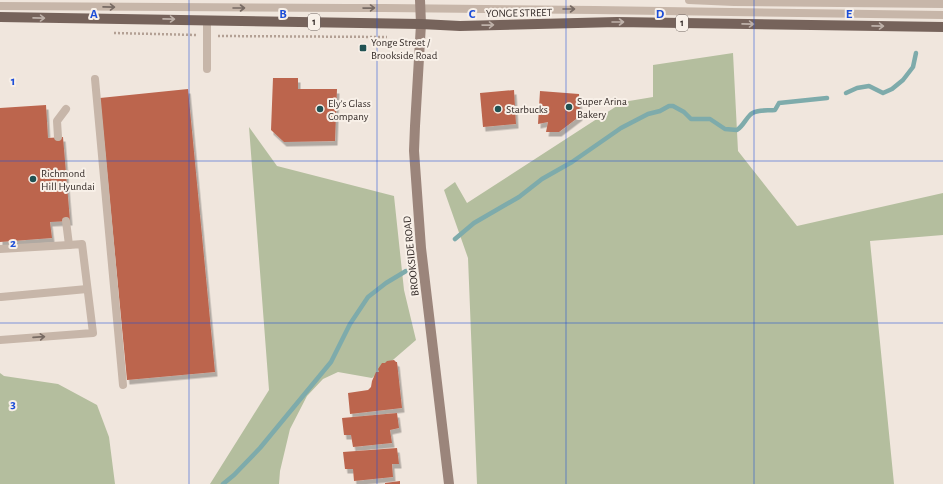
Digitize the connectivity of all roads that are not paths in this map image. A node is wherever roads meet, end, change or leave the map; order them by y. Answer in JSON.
{"nodes":[{"id":1,"x":689,"y":0,"type":"edge"},
{"id":2,"x":420,"y":4,"type":"edge"},
{"id":3,"x":943,"y":4,"type":"edge"},
{"id":4,"x":0,"y":6,"type":"edge"},
{"id":5,"x":943,"y":15,"type":"edge"},
{"id":6,"x":0,"y":17,"type":"edge"},
{"id":7,"x":208,"y":20,"type":"junction"},
{"id":8,"x":421,"y":24,"type":"junction"},
{"id":9,"x":943,"y":27,"type":"edge"},
{"id":10,"x":207,"y":69,"type":"dead end"},
{"id":11,"x":95,"y":79,"type":"dead end"},
{"id":12,"x":66,"y":109,"type":"dead end"},
{"id":13,"x":58,"y":137,"type":"dead end"},
{"id":14,"x":66,"y":221,"type":"dead end"},
{"id":15,"x":69,"y":245,"type":"junction"},
{"id":16,"x":0,"y":249,"type":"edge"},
{"id":17,"x":87,"y":289,"type":"junction"},
{"id":18,"x":1,"y":297,"type":"edge"},
{"id":19,"x":0,"y":340,"type":"edge"},
{"id":20,"x":123,"y":384,"type":"dead end"},
{"id":21,"x":449,"y":484,"type":"edge"}],
"edges":[{"from":1,"to":3,"type":"lane"},
{"from":4,"to":2,"type":"lane","one_way":true},
{"from":2,"to":5,"type":"lane","one_way":true},
{"from":2,"to":8,"type":"street","name":"BROOKSIDE ROAD"},
{"from":6,"to":7,"type":"main road","name":"YONGE STREET","number":"1","one_way":true},
{"from":7,"to":8,"type":"main road","name":"YONGE STREET","number":"1"},
{"from":7,"to":10,"type":"lane"},
{"from":8,"to":9,"type":"main road","name":"YONGE STREET","number":"1","one_way":true},
{"from":8,"to":21,"type":"street","name":"BROOKSIDE ROAD"},
{"from":11,"to":20,"type":"lane"},
{"from":12,"to":13,"type":"lane"},
{"from":14,"to":15,"type":"lane"},
{"from":15,"to":16,"type":"lane"},
{"from":15,"to":17,"type":"lane"},
{"from":17,"to":18,"type":"lane"},
{"from":19,"to":17,"type":"lane","one_way":true}]}
